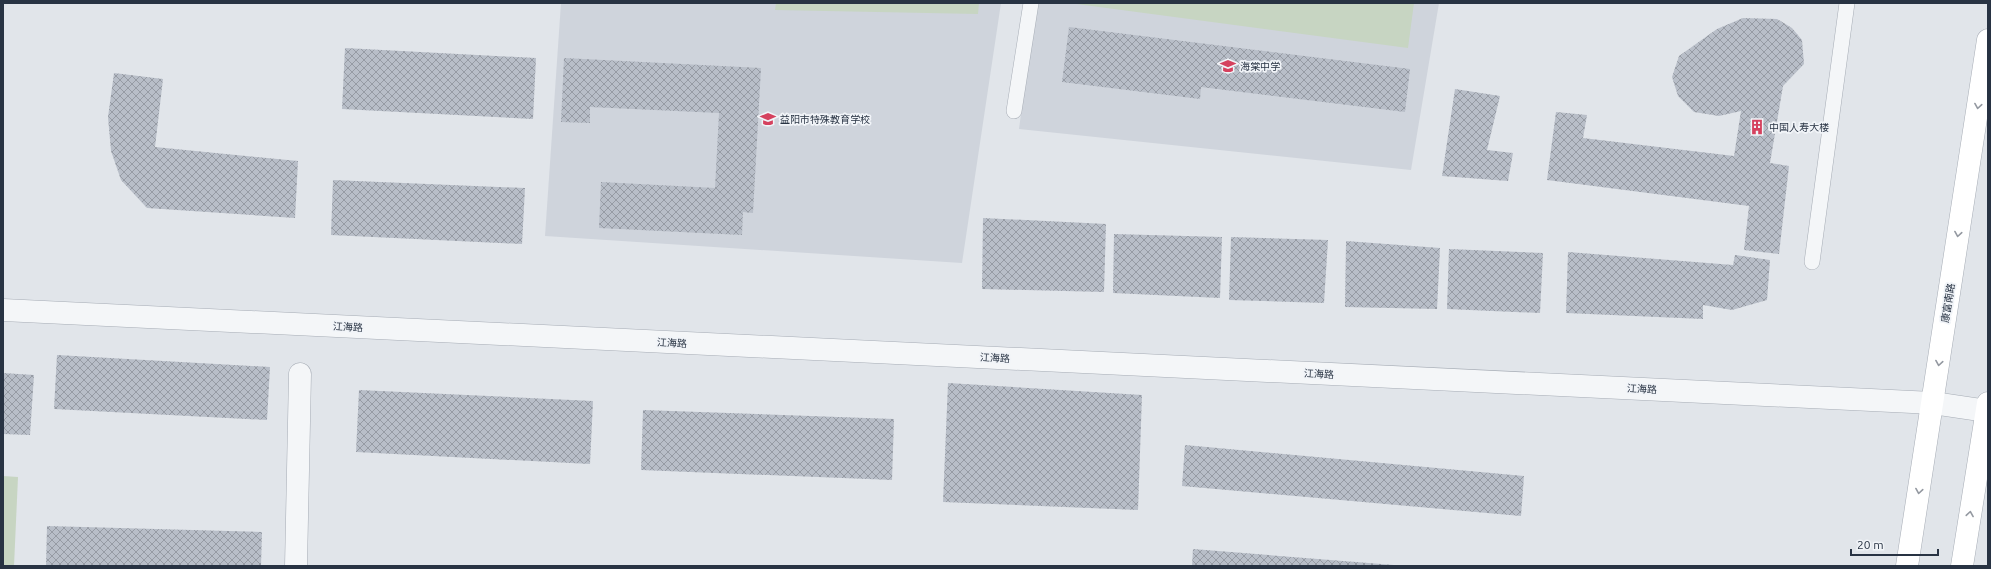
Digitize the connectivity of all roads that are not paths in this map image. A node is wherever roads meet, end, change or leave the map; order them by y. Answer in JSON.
{"nodes":[{"id":1,"x":1031,"y":3,"type":"edge"},
{"id":2,"x":1847,"y":3,"type":"edge"},
{"id":3,"x":1988,"y":40,"type":"edge"},
{"id":4,"x":1014,"y":111,"type":"dead end"},
{"id":5,"x":1812,"y":262,"type":"dead end"},
{"id":6,"x":3,"y":310,"type":"edge"},
{"id":7,"x":300,"y":374,"type":"dead end"},
{"id":8,"x":1933,"y":403,"type":"junction"},
{"id":9,"x":1987,"y":407,"type":"edge"},
{"id":10,"x":296,"y":566,"type":"edge"},
{"id":11,"x":1907,"y":566,"type":"edge"},
{"id":12,"x":1962,"y":566,"type":"edge"}],
"edges":[{"from":1,"to":4,"type":"lane"},
{"from":2,"to":5,"type":"lane"},
{"from":3,"to":8,"type":"main road","name":"康富南路","one_way":true},
{"from":6,"to":8,"type":"street","name":"江海路"},
{"from":7,"to":10,"type":"street"},
{"from":8,"to":9,"type":"street","name":"江海路"},
{"from":8,"to":11,"type":"main road","name":"康富南路","one_way":true},
{"from":12,"to":9,"type":"main road","one_way":true}]}
